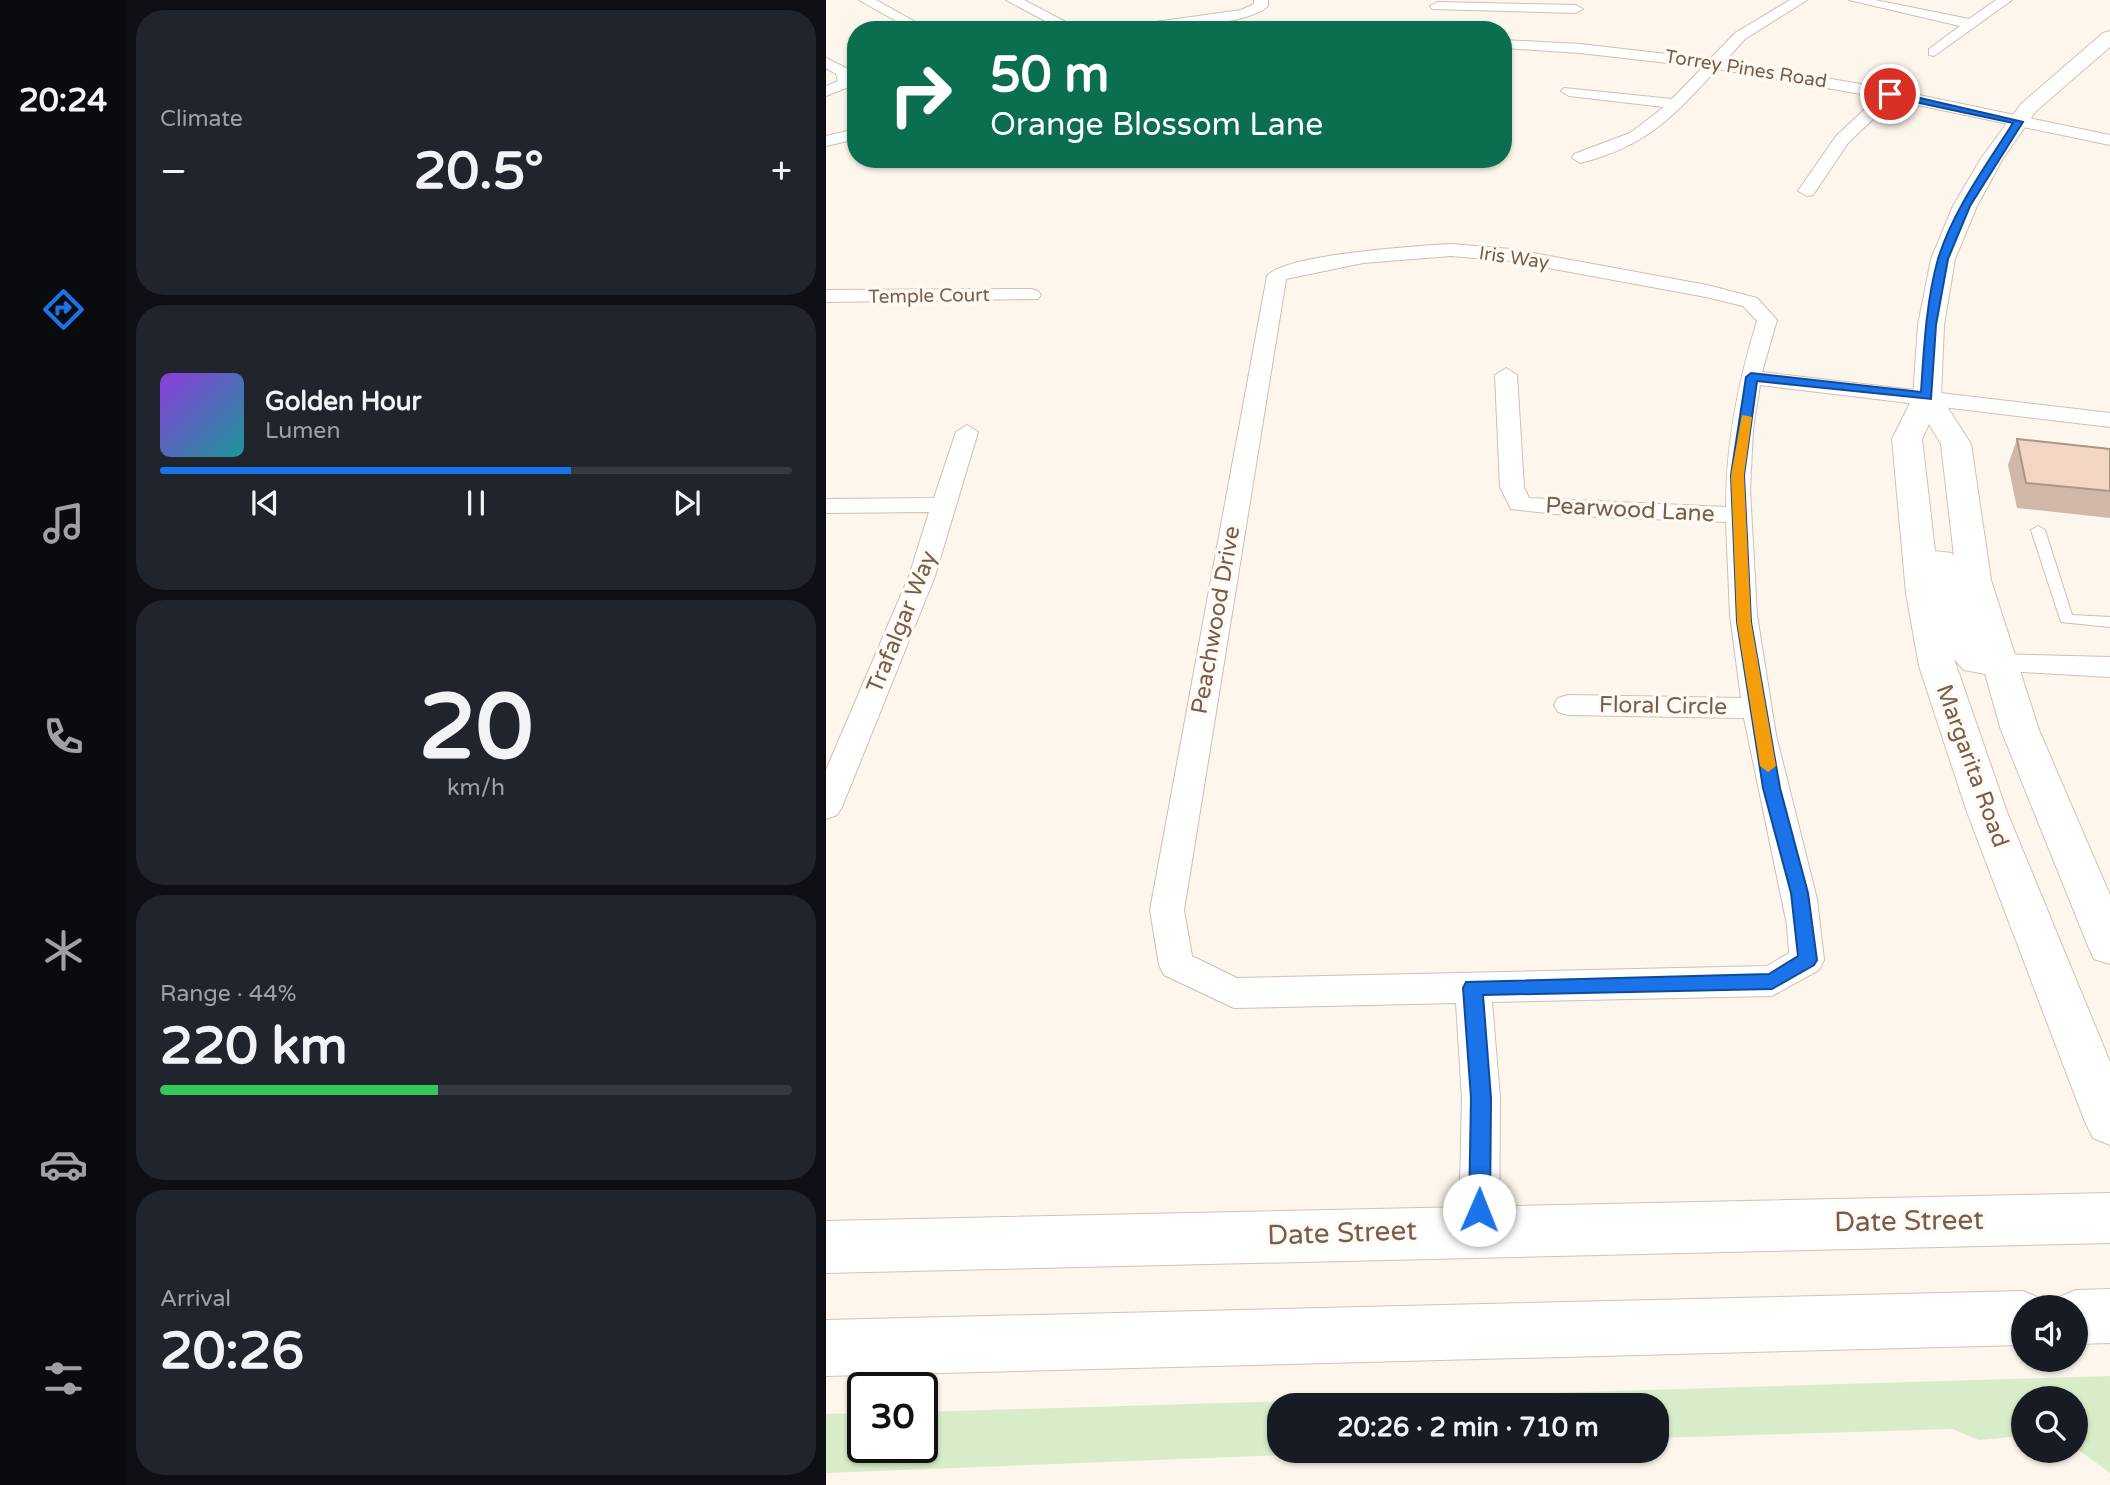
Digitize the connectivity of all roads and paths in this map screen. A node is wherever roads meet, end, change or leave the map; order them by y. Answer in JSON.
{"nodes":[{"id":1,"x":866,"y":0,"type":"edge"},
{"id":2,"x":1013,"y":0,"type":"edge"},
{"id":3,"x":1261,"y":0,"type":"edge"},
{"id":4,"x":1800,"y":0,"type":"edge"},
{"id":5,"x":1856,"y":0,"type":"edge"},
{"id":6,"x":2005,"y":0,"type":"edge"},
{"id":7,"x":1437,"y":8,"type":"edge"},
{"id":8,"x":1576,"y":9,"type":"dead end"},
{"id":9,"x":906,"y":21,"type":"edge"},
{"id":10,"x":1056,"y":21,"type":"edge"},
{"id":11,"x":1192,"y":21,"type":"edge"},
{"id":12,"x":1971,"y":24,"type":"junction"},
{"id":13,"x":2110,"y":37,"type":"edge"},
{"id":14,"x":1512,"y":44,"type":"edge"},
{"id":15,"x":1934,"y":51,"type":"dead end"},
{"id":16,"x":826,"y":62,"type":"edge"},
{"id":17,"x":1714,"y":63,"type":"junction"},
{"id":18,"x":826,"y":91,"type":"edge"},
{"id":19,"x":1569,"y":91,"type":"dead end"},
{"id":20,"x":1890,"y":94,"type":"junction"},
{"id":21,"x":1676,"y":104,"type":"junction"},
{"id":22,"x":2018,"y":122,"type":"junction"},
{"id":23,"x":847,"y":136,"type":"edge"},
{"id":24,"x":2110,"y":140,"type":"edge"},
{"id":25,"x":826,"y":141,"type":"edge"},
{"id":26,"x":1580,"y":158,"type":"dead end"},
{"id":27,"x":1807,"y":191,"type":"dead end"},
{"id":28,"x":1277,"y":276,"type":"joint"},
{"id":29,"x":1031,"y":295,"type":"dead end"},
{"id":30,"x":826,"y":296,"type":"edge"},
{"id":31,"x":1506,"y":375,"type":"dead end"},
{"id":32,"x":1751,"y":377,"type":"junction"},
{"id":33,"x":1927,"y":397,"type":"junction"},
{"id":34,"x":2110,"y":420,"type":"edge"},
{"id":35,"x":967,"y":432,"type":"dead end"},
{"id":36,"x":946,"y":505,"type":"junction"},
{"id":37,"x":826,"y":506,"type":"edge"},
{"id":38,"x":1740,"y":516,"type":"junction"},
{"id":39,"x":2038,"y":530,"type":"dead end"},
{"id":40,"x":1917,"y":541,"type":"junction"},
{"id":41,"x":2110,"y":622,"type":"edge"},
{"id":42,"x":1998,"y":663,"type":"junction"},
{"id":43,"x":2110,"y":667,"type":"edge"},
{"id":44,"x":1569,"y":705,"type":"dead end"},
{"id":45,"x":1758,"y":708,"type":"junction"},
{"id":46,"x":826,"y":807,"type":"edge"},
{"id":47,"x":2110,"y":946,"type":"edge"},
{"id":48,"x":1473,"y":988,"type":"junction"},
{"id":49,"x":2110,"y":1122,"type":"edge"},
{"id":50,"x":2110,"y":1218,"type":"edge"},
{"id":51,"x":1479,"y":1230,"type":"junction"},
{"id":52,"x":826,"y":1247,"type":"edge"},
{"id":53,"x":2110,"y":1316,"type":"edge"},
{"id":54,"x":2088,"y":1317,"type":"edge"},
{"id":55,"x":2011,"y":1318,"type":"edge"},
{"id":56,"x":826,"y":1348,"type":"edge"}],
"edges":[{"from":1,"to":9,"type":"street"},
{"from":2,"to":10,"type":"street"},
{"from":3,"to":11,"type":"street"},
{"from":4,"to":17,"type":"street"},
{"from":5,"to":12,"type":"street"},
{"from":6,"to":12,"type":"street"},
{"from":7,"to":8,"type":"street"},
{"from":12,"to":15,"type":"street"},
{"from":13,"to":22,"type":"main road","name":"Margarita Road"},
{"from":14,"to":17,"type":"street","name":"Torrey Pines Road"},
{"from":16,"to":18,"type":"street"},
{"from":17,"to":20,"type":"street","name":"Torrey Pines Road"},
{"from":17,"to":21,"type":"street"},
{"from":19,"to":21,"type":"street"},
{"from":20,"to":22,"type":"street","name":"Torrey Pines Road"},
{"from":20,"to":27,"type":"street"},
{"from":21,"to":26,"type":"street"},
{"from":22,"to":24,"type":"street","name":"Torrey Pines Road"},
{"from":22,"to":33,"type":"main road","name":"Margarita Road"},
{"from":23,"to":25,"type":"street"},
{"from":28,"to":32,"type":"street","name":"Iris Way"},
{"from":28,"to":48,"type":"street","name":"Peachwood Drive"},
{"from":29,"to":30,"type":"street","name":"Temple Court"},
{"from":31,"to":38,"type":"street","name":"Pearwood Lane"},
{"from":32,"to":33,"type":"street"},
{"from":32,"to":38,"type":"street"},
{"from":33,"to":34,"type":"street"},
{"from":33,"to":40,"type":"main road","name":"Margarita Road"},
{"from":33,"to":42,"type":"main road"},
{"from":35,"to":36,"type":"street","name":"Trafalgar Way"},
{"from":36,"to":37,"type":"street"},
{"from":36,"to":46,"type":"street","name":"Trafalgar Way"},
{"from":38,"to":45,"type":"street"},
{"from":39,"to":41,"type":"lane"},
{"from":40,"to":42,"type":"main road"},
{"from":40,"to":49,"type":"main road","name":"Margarita Road"},
{"from":42,"to":43,"type":"street"},
{"from":42,"to":47,"type":"main road"},
{"from":44,"to":45,"type":"street","name":"Floral Circle"},
{"from":45,"to":48,"type":"street"},
{"from":48,"to":51,"type":"street"},
{"from":50,"to":51,"type":"main road","name":"Date Street"},
{"from":51,"to":52,"type":"main road","name":"Date Street"},
{"from":53,"to":54,"type":"main road"},
{"from":55,"to":56,"type":"main road"}]}
